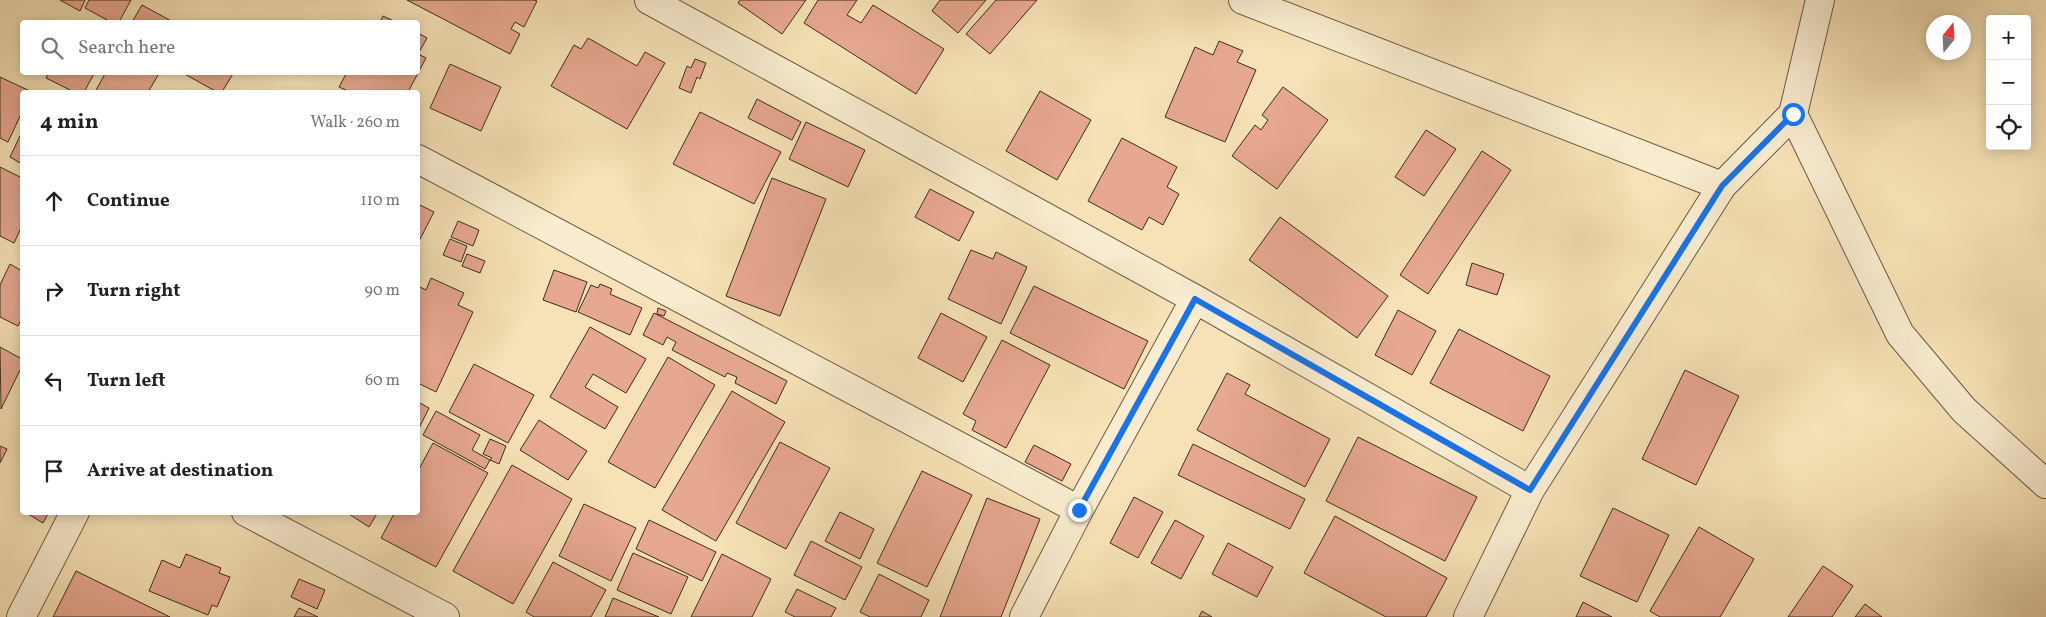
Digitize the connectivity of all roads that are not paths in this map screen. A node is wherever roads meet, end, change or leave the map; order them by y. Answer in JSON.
{"nodes":[{"id":1,"x":650,"y":0,"type":"edge"},
{"id":2,"x":1243,"y":0,"type":"edge"},
{"id":3,"x":1820,"y":0,"type":"edge"},
{"id":4,"x":1793,"y":114,"type":"junction"},
{"id":5,"x":420,"y":160,"type":"edge"},
{"id":6,"x":1722,"y":186,"type":"junction"},
{"id":7,"x":1195,"y":299,"type":"junction"},
{"id":8,"x":2046,"y":484,"type":"edge"},
{"id":9,"x":1530,"y":490,"type":"junction"},
{"id":10,"x":1079,"y":510,"type":"junction"},
{"id":11,"x":73,"y":515,"type":"edge"},
{"id":12,"x":252,"y":515,"type":"edge"},
{"id":13,"x":21,"y":617,"type":"edge"},
{"id":14,"x":445,"y":617,"type":"edge"},
{"id":15,"x":1024,"y":617,"type":"edge"},
{"id":16,"x":1468,"y":617,"type":"edge"}],
"edges":[{"from":1,"to":7,"type":"street"},
{"from":2,"to":6,"type":"street"},
{"from":3,"to":4,"type":"street"},
{"from":4,"to":6,"type":"street"},
{"from":4,"to":8,"type":"street"},
{"from":5,"to":10,"type":"street"},
{"from":6,"to":9,"type":"street"},
{"from":7,"to":9,"type":"street"},
{"from":7,"to":10,"type":"street"},
{"from":9,"to":16,"type":"street"},
{"from":10,"to":15,"type":"street"},
{"from":11,"to":13,"type":"street"},
{"from":12,"to":14,"type":"street"}]}
